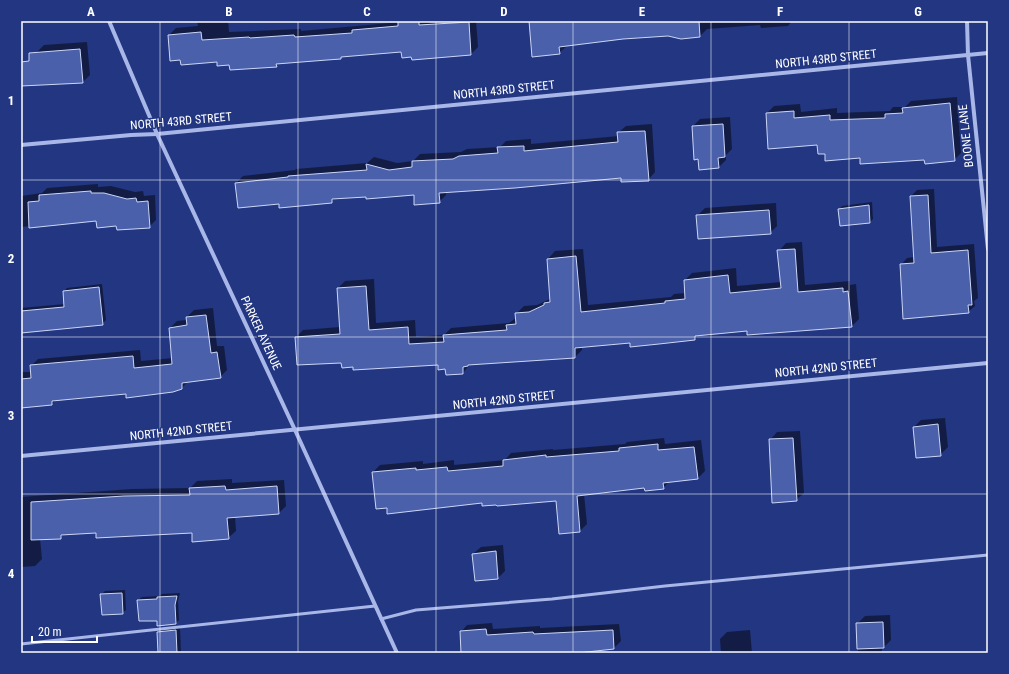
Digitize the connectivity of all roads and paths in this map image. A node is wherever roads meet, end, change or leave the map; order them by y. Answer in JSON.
{"nodes":[{"id":1,"x":109,"y":21,"type":"edge"},
{"id":2,"x":967,"y":21,"type":"edge"},
{"id":3,"x":988,"y":53,"type":"edge"},
{"id":4,"x":968,"y":55,"type":"junction"},
{"id":5,"x":157,"y":134,"type":"junction"},
{"id":6,"x":21,"y":145,"type":"edge"},
{"id":7,"x":988,"y":249,"type":"edge"},
{"id":8,"x":988,"y":363,"type":"edge"},
{"id":9,"x":296,"y":430,"type":"junction"},
{"id":10,"x":21,"y":456,"type":"edge"},
{"id":11,"x":988,"y":555,"type":"edge"},
{"id":12,"x":375,"y":606,"type":"junction"},
{"id":13,"x":381,"y":619,"type":"junction"},
{"id":14,"x":21,"y":644,"type":"edge"},
{"id":15,"x":397,"y":653,"type":"edge"}],
"edges":[{"from":1,"to":5,"type":"street","name":"PARKER AVENUE"},
{"from":2,"to":4,"type":"street","name":"BOONE LANE"},
{"from":3,"to":4,"type":"street","name":"NORTH 43RD STREET"},
{"from":4,"to":5,"type":"street","name":"NORTH 43RD STREET"},
{"from":4,"to":7,"type":"street","name":"BOONE LANE"},
{"from":5,"to":6,"type":"street","name":"NORTH 43RD STREET"},
{"from":5,"to":9,"type":"street","name":"PARKER AVENUE"},
{"from":8,"to":9,"type":"street","name":"NORTH 42ND STREET"},
{"from":9,"to":10,"type":"street","name":"NORTH 42ND STREET"},
{"from":9,"to":12,"type":"street","name":"PARKER AVENUE"},
{"from":11,"to":13,"type":"lane"},
{"from":12,"to":13,"type":"street","name":"PARKER AVENUE"},
{"from":12,"to":14,"type":"lane"},
{"from":13,"to":15,"type":"street","name":"PARKER AVENUE"}]}
